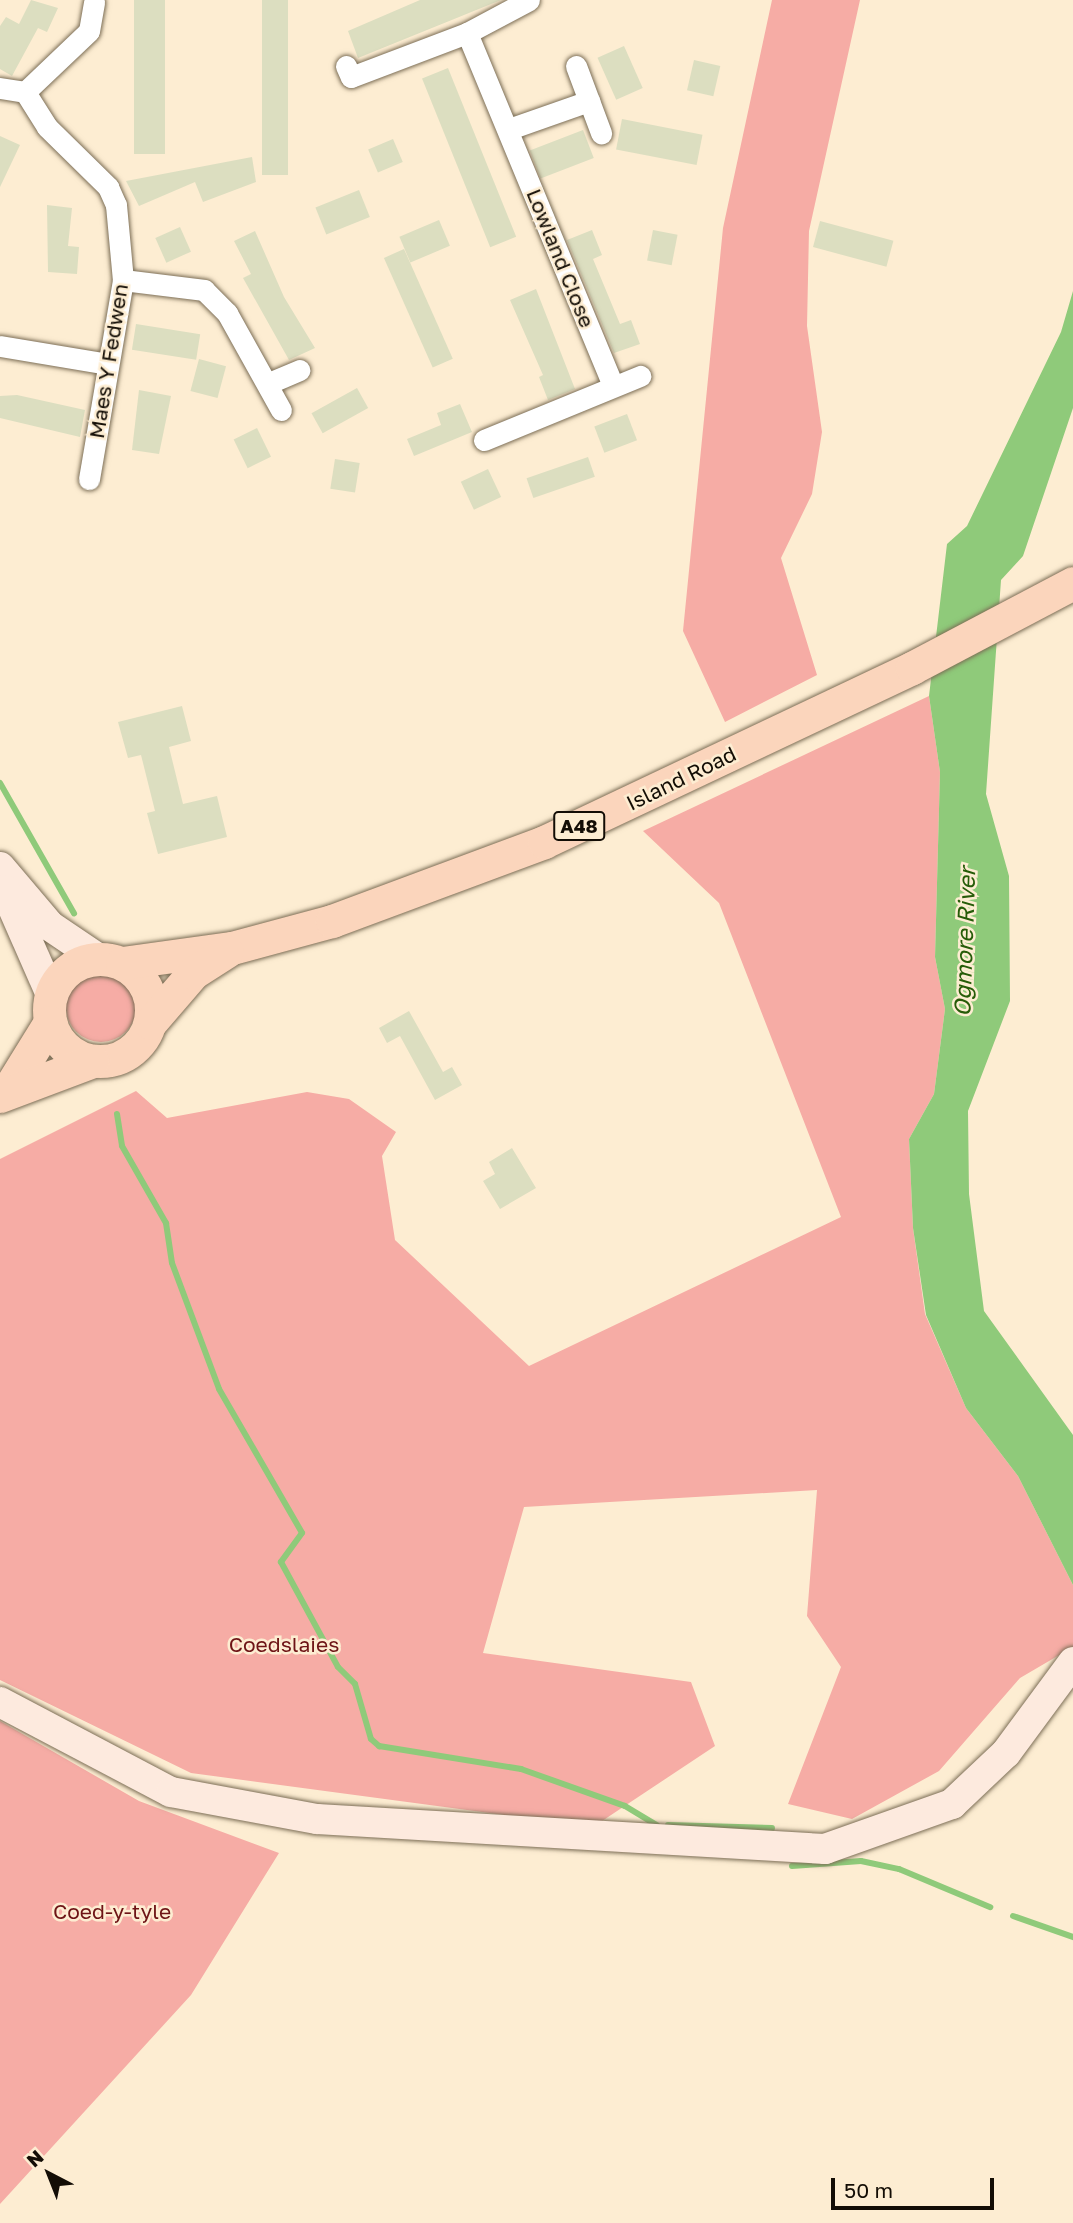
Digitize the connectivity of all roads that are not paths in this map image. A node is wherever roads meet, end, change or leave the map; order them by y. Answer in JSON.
{"nodes":[{"id":1,"x":529,"y":0,"type":"edge"},
{"id":2,"x":94,"y":2,"type":"dead end"},
{"id":3,"x":467,"y":33,"type":"junction"},
{"id":4,"x":576,"y":66,"type":"dead end"},
{"id":5,"x":352,"y":79,"type":"dead end"},
{"id":6,"x":0,"y":88,"type":"edge"},
{"id":7,"x":25,"y":92,"type":"junction"},
{"id":8,"x":589,"y":101,"type":"junction"},
{"id":9,"x":509,"y":129,"type":"junction"},
{"id":10,"x":601,"y":133,"type":"dead end"},
{"id":11,"x":123,"y":279,"type":"junction"},
{"id":12,"x":0,"y":346,"type":"edge"},
{"id":13,"x":107,"y":364,"type":"junction"},
{"id":14,"x":299,"y":370,"type":"dead end"},
{"id":15,"x":640,"y":376,"type":"dead end"},
{"id":16,"x":269,"y":383,"type":"junction"},
{"id":17,"x":613,"y":386,"type":"junction"},
{"id":18,"x":281,"y":410,"type":"dead end"},
{"id":19,"x":484,"y":440,"type":"dead end"},
{"id":20,"x":89,"y":479,"type":"dead end"},
{"id":21,"x":1073,"y":583,"type":"edge"},
{"id":22,"x":0,"y":867,"type":"edge"},
{"id":23,"x":0,"y":880,"type":"edge"},
{"id":24,"x":232,"y":948,"type":"junction"},
{"id":25,"x":110,"y":961,"type":"junction"},
{"id":26,"x":51,"y":1009,"type":"junction"},
{"id":27,"x":150,"y":1023,"type":"junction"},
{"id":28,"x":93,"y":1061,"type":"junction"},
{"id":29,"x":4,"y":1093,"type":"edge"},
{"id":30,"x":1073,"y":1662,"type":"edge"},
{"id":31,"x":0,"y":1702,"type":"edge"}],
"edges":[{"from":1,"to":3,"type":"street"},
{"from":2,"to":7,"type":"street"},
{"from":3,"to":5,"type":"street"},
{"from":3,"to":9,"type":"street","name":"Lowland Close"},
{"from":4,"to":8,"type":"street"},
{"from":6,"to":7,"type":"street"},
{"from":7,"to":11,"type":"street","name":"Maes Y Fedwen"},
{"from":8,"to":9,"type":"street"},
{"from":8,"to":10,"type":"street"},
{"from":9,"to":17,"type":"street","name":"Lowland Close"},
{"from":11,"to":13,"type":"street","name":"Maes Y Fedwen"},
{"from":11,"to":16,"type":"street"},
{"from":12,"to":13,"type":"street"},
{"from":13,"to":20,"type":"street","name":"Maes Y Fedwen"},
{"from":14,"to":16,"type":"street"},
{"from":15,"to":17,"type":"street"},
{"from":16,"to":18,"type":"street"},
{"from":17,"to":19,"type":"street"},
{"from":21,"to":24,"type":"main road","name":"Island Road","number":"A48"},
{"from":22,"to":25,"type":"street"},
{"from":23,"to":26,"type":"street"},
{"from":24,"to":25,"type":"main road","name":"Island Road","number":"A48"},
{"from":24,"to":27,"type":"main road","name":"Island Road","number":"A48"},
{"from":25,"to":26,"type":"main road"},
{"from":25,"to":27,"type":"main road"},
{"from":26,"to":28,"type":"main road"},
{"from":26,"to":29,"type":"main road"},
{"from":27,"to":28,"type":"main road"},
{"from":28,"to":29,"type":"main road"},
{"from":30,"to":31,"type":"street"}]}
